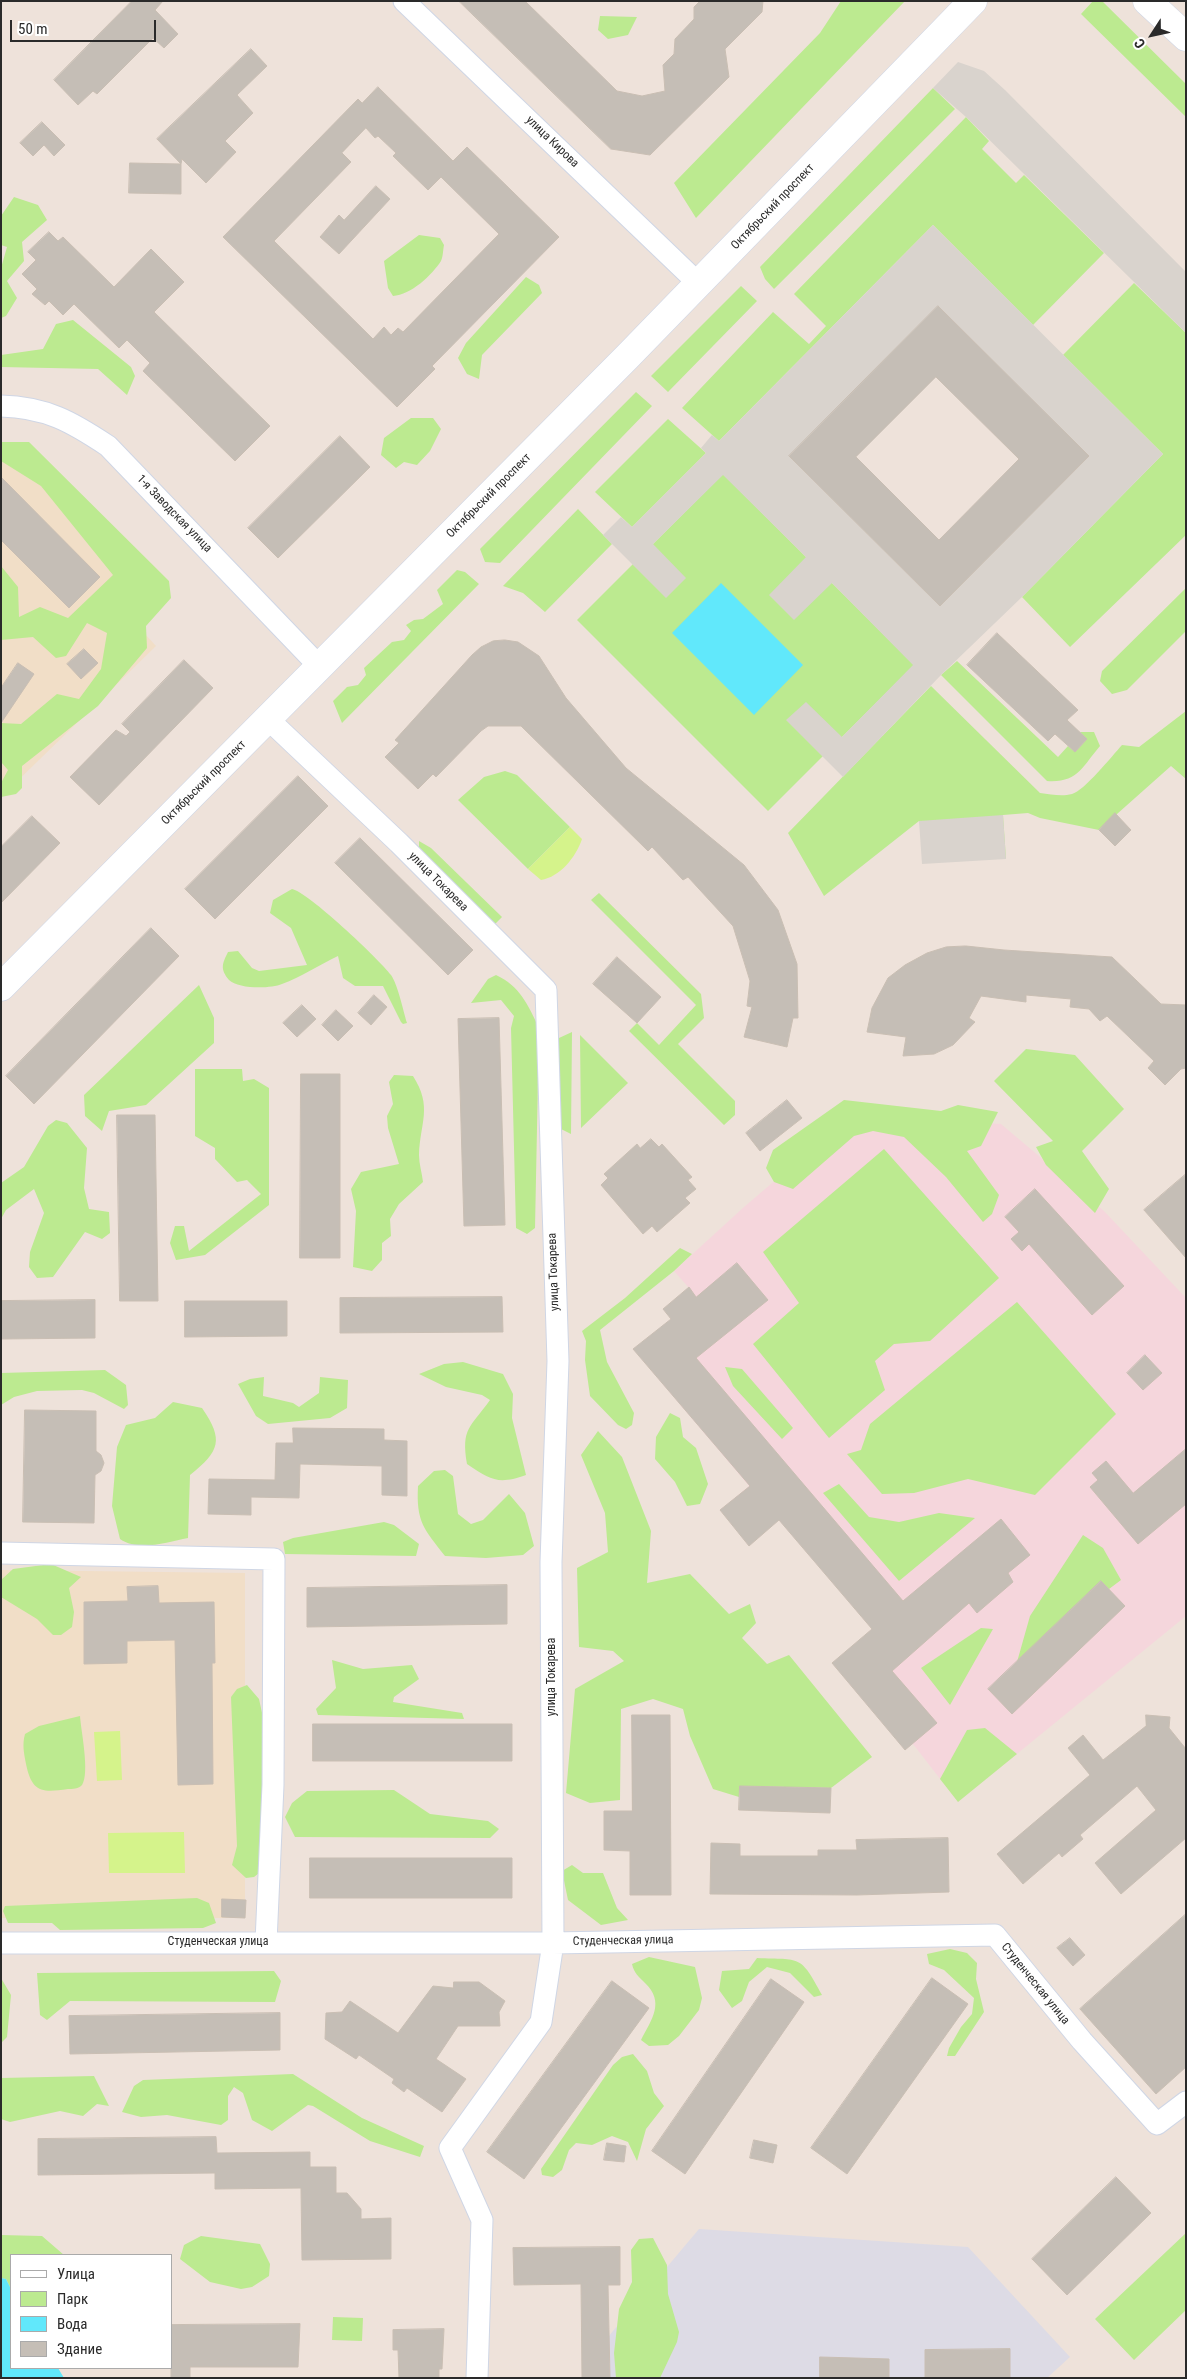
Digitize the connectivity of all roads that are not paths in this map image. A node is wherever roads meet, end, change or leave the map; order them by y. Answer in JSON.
{"nodes":[{"id":1,"x":404,"y":1,"type":"edge"},
{"id":2,"x":973,"y":1,"type":"edge"},
{"id":3,"x":1148,"y":1,"type":"edge"},
{"id":4,"x":1186,"y":37,"type":"edge"},
{"id":5,"x":699,"y":284,"type":"junction"},
{"id":6,"x":1,"y":406,"type":"edge"},
{"id":7,"x":319,"y":666,"type":"junction"},
{"id":8,"x":268,"y":719,"type":"junction"},
{"id":9,"x":1,"y":987,"type":"edge"},
{"id":10,"x":1,"y":1552,"type":"edge"},
{"id":11,"x":266,"y":1942,"type":"junction"},
{"id":12,"x":1,"y":1943,"type":"edge"},
{"id":13,"x":553,"y":1943,"type":"junction"},
{"id":14,"x":1186,"y":2102,"type":"edge"},
{"id":15,"x":477,"y":2378,"type":"edge"}],
"edges":[{"from":1,"to":5,"type":"street","name":"улица Кирова"},
{"from":2,"to":5,"type":"main road","name":"Октябрьский проспект"},
{"from":3,"to":4,"type":"main road"},
{"from":5,"to":7,"type":"main road","name":"Октябрьский проспект"},
{"from":6,"to":7,"type":"street","name":"1-я Заводская улица"},
{"from":7,"to":8,"type":"main road","name":"Октябрьский проспект"},
{"from":8,"to":9,"type":"main road","name":"Октябрьский проспект"},
{"from":8,"to":13,"type":"street","name":"улица Токарева"},
{"from":10,"to":11,"type":"street"},
{"from":11,"to":12,"type":"street","name":"Студенческая улица"},
{"from":11,"to":13,"type":"street","name":"Студенческая улица"},
{"from":13,"to":14,"type":"street","name":"Студенческая улица"},
{"from":13,"to":15,"type":"street","name":"улица Токарева"}]}
